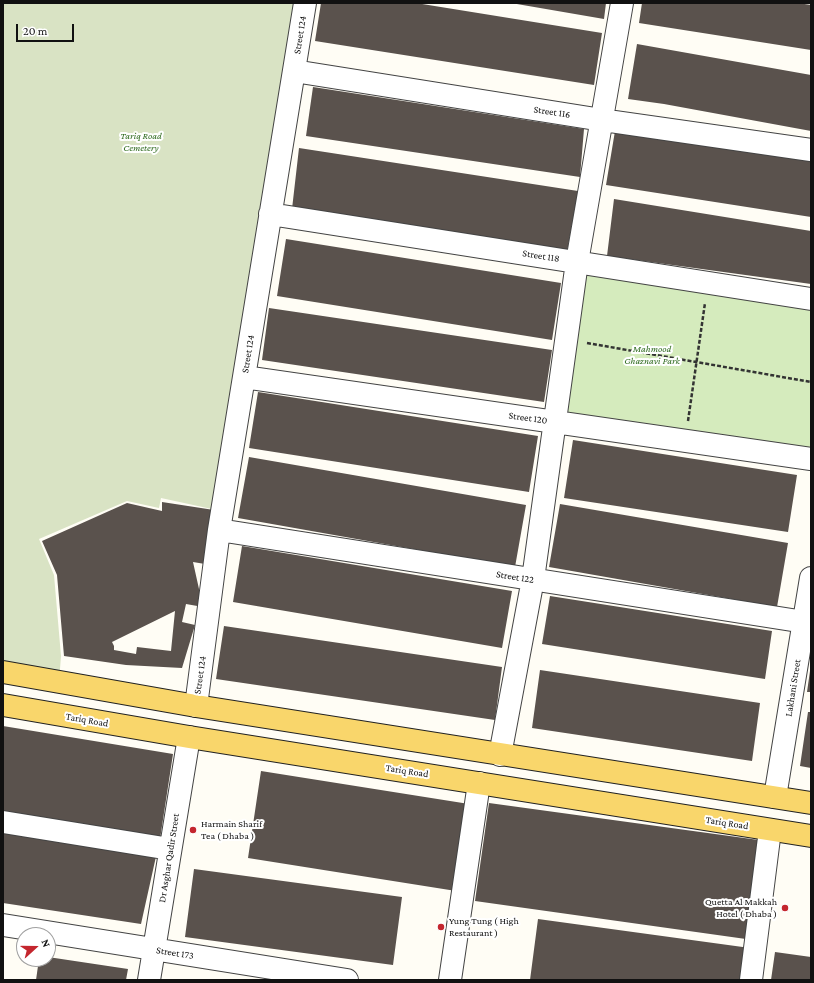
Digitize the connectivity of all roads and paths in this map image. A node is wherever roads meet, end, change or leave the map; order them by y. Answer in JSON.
{"nodes":[{"id":1,"x":305,"y":3,"type":"edge"},
{"id":2,"x":622,"y":3,"type":"edge"},
{"id":3,"x":294,"y":71,"type":"junction"},
{"id":4,"x":602,"y":120,"type":"junction"},
{"id":5,"x":811,"y":150,"type":"edge"},
{"id":6,"x":270,"y":214,"type":"junction"},
{"id":7,"x":578,"y":262,"type":"junction"},
{"id":8,"x":708,"y":283,"type":"junction"},
{"id":9,"x":811,"y":299,"type":"edge"},
{"id":10,"x":567,"y":340,"type":"junction"},
{"id":11,"x":697,"y":361,"type":"junction"},
{"id":12,"x":244,"y":377,"type":"junction"},
{"id":13,"x":811,"y":382,"type":"edge"},
{"id":14,"x":556,"y":422,"type":"junction"},
{"id":15,"x":685,"y":441,"type":"junction"},
{"id":16,"x":811,"y":459,"type":"edge"},
{"id":17,"x":219,"y":530,"type":"junction"},
{"id":18,"x":811,"y":578,"type":"edge"},
{"id":19,"x":533,"y":579,"type":"junction"},
{"id":20,"x":807,"y":622,"type":"edge"},
{"id":21,"x":3,"y":672,"type":"edge"},
{"id":22,"x":3,"y":705,"type":"edge"},
{"id":23,"x":196,"y":706,"type":"junction"},
{"id":24,"x":188,"y":737,"type":"junction"},
{"id":25,"x":500,"y":755,"type":"junction"},
{"id":26,"x":479,"y":783,"type":"junction"},
{"id":27,"x":775,"y":797,"type":"junction"},
{"id":28,"x":811,"y":803,"type":"edge"},
{"id":29,"x":3,"y":822,"type":"edge"},
{"id":30,"x":770,"y":830,"type":"junction"},
{"id":31,"x":811,"y":836,"type":"edge"},
{"id":32,"x":170,"y":849,"type":"junction"},
{"id":33,"x":3,"y":925,"type":"edge"},
{"id":34,"x":154,"y":950,"type":"junction"},
{"id":35,"x":149,"y":980,"type":"edge"},
{"id":36,"x":347,"y":980,"type":"edge"},
{"id":37,"x":450,"y":980,"type":"edge"},
{"id":38,"x":751,"y":980,"type":"edge"}],
"edges":[{"from":1,"to":3,"type":"street","name":"Street 124"},
{"from":2,"to":4,"type":"street"},
{"from":3,"to":4,"type":"street","name":"Street 116"},
{"from":3,"to":6,"type":"street","name":"Street 124"},
{"from":4,"to":5,"type":"street","name":"Street 116"},
{"from":4,"to":7,"type":"street"},
{"from":6,"to":7,"type":"street","name":"Street 118"},
{"from":6,"to":12,"type":"street","name":"Street 124"},
{"from":7,"to":8,"type":"street","name":"Street 118"},
{"from":7,"to":10,"type":"street"},
{"from":8,"to":9,"type":"street","name":"Street 118"},
{"from":8,"to":11,"type":"path"},
{"from":10,"to":11,"type":"path"},
{"from":10,"to":14,"type":"street"},
{"from":11,"to":13,"type":"path"},
{"from":11,"to":15,"type":"path"},
{"from":12,"to":14,"type":"street","name":"Street 120"},
{"from":12,"to":17,"type":"street","name":"Street 124"},
{"from":14,"to":15,"type":"street","name":"Street 120"},
{"from":14,"to":19,"type":"street"},
{"from":15,"to":16,"type":"street","name":"Street 120"},
{"from":17,"to":19,"type":"street","name":"Street 122"},
{"from":17,"to":23,"type":"street","name":"Street 124"},
{"from":18,"to":20,"type":"street","name":"Lakhani Street"},
{"from":19,"to":20,"type":"street","name":"Street 122"},
{"from":19,"to":25,"type":"street"},
{"from":20,"to":27,"type":"street","name":"Lakhani Street"},
{"from":21,"to":23,"type":"main road"},
{"from":22,"to":24,"type":"main road","name":"Tariq Road"},
{"from":23,"to":25,"type":"main road"},
{"from":24,"to":26,"type":"main road","name":"Tariq Road"},
{"from":24,"to":32,"type":"street","name":"Dr Asghar Qadir Street"},
{"from":25,"to":27,"type":"main road"},
{"from":26,"to":30,"type":"main road","name":"Tariq Road"},
{"from":26,"to":37,"type":"street"},
{"from":27,"to":28,"type":"main road"},
{"from":29,"to":32,"type":"street"},
{"from":30,"to":31,"type":"main road","name":"Tariq Road"},
{"from":30,"to":38,"type":"street"},
{"from":32,"to":34,"type":"street","name":"Dr Asghar Qadir Street"},
{"from":33,"to":34,"type":"street","name":"Street 173"},
{"from":34,"to":35,"type":"street","name":"Dr Asghar Qadir Street"},
{"from":34,"to":36,"type":"street","name":"Street 173"}]}
